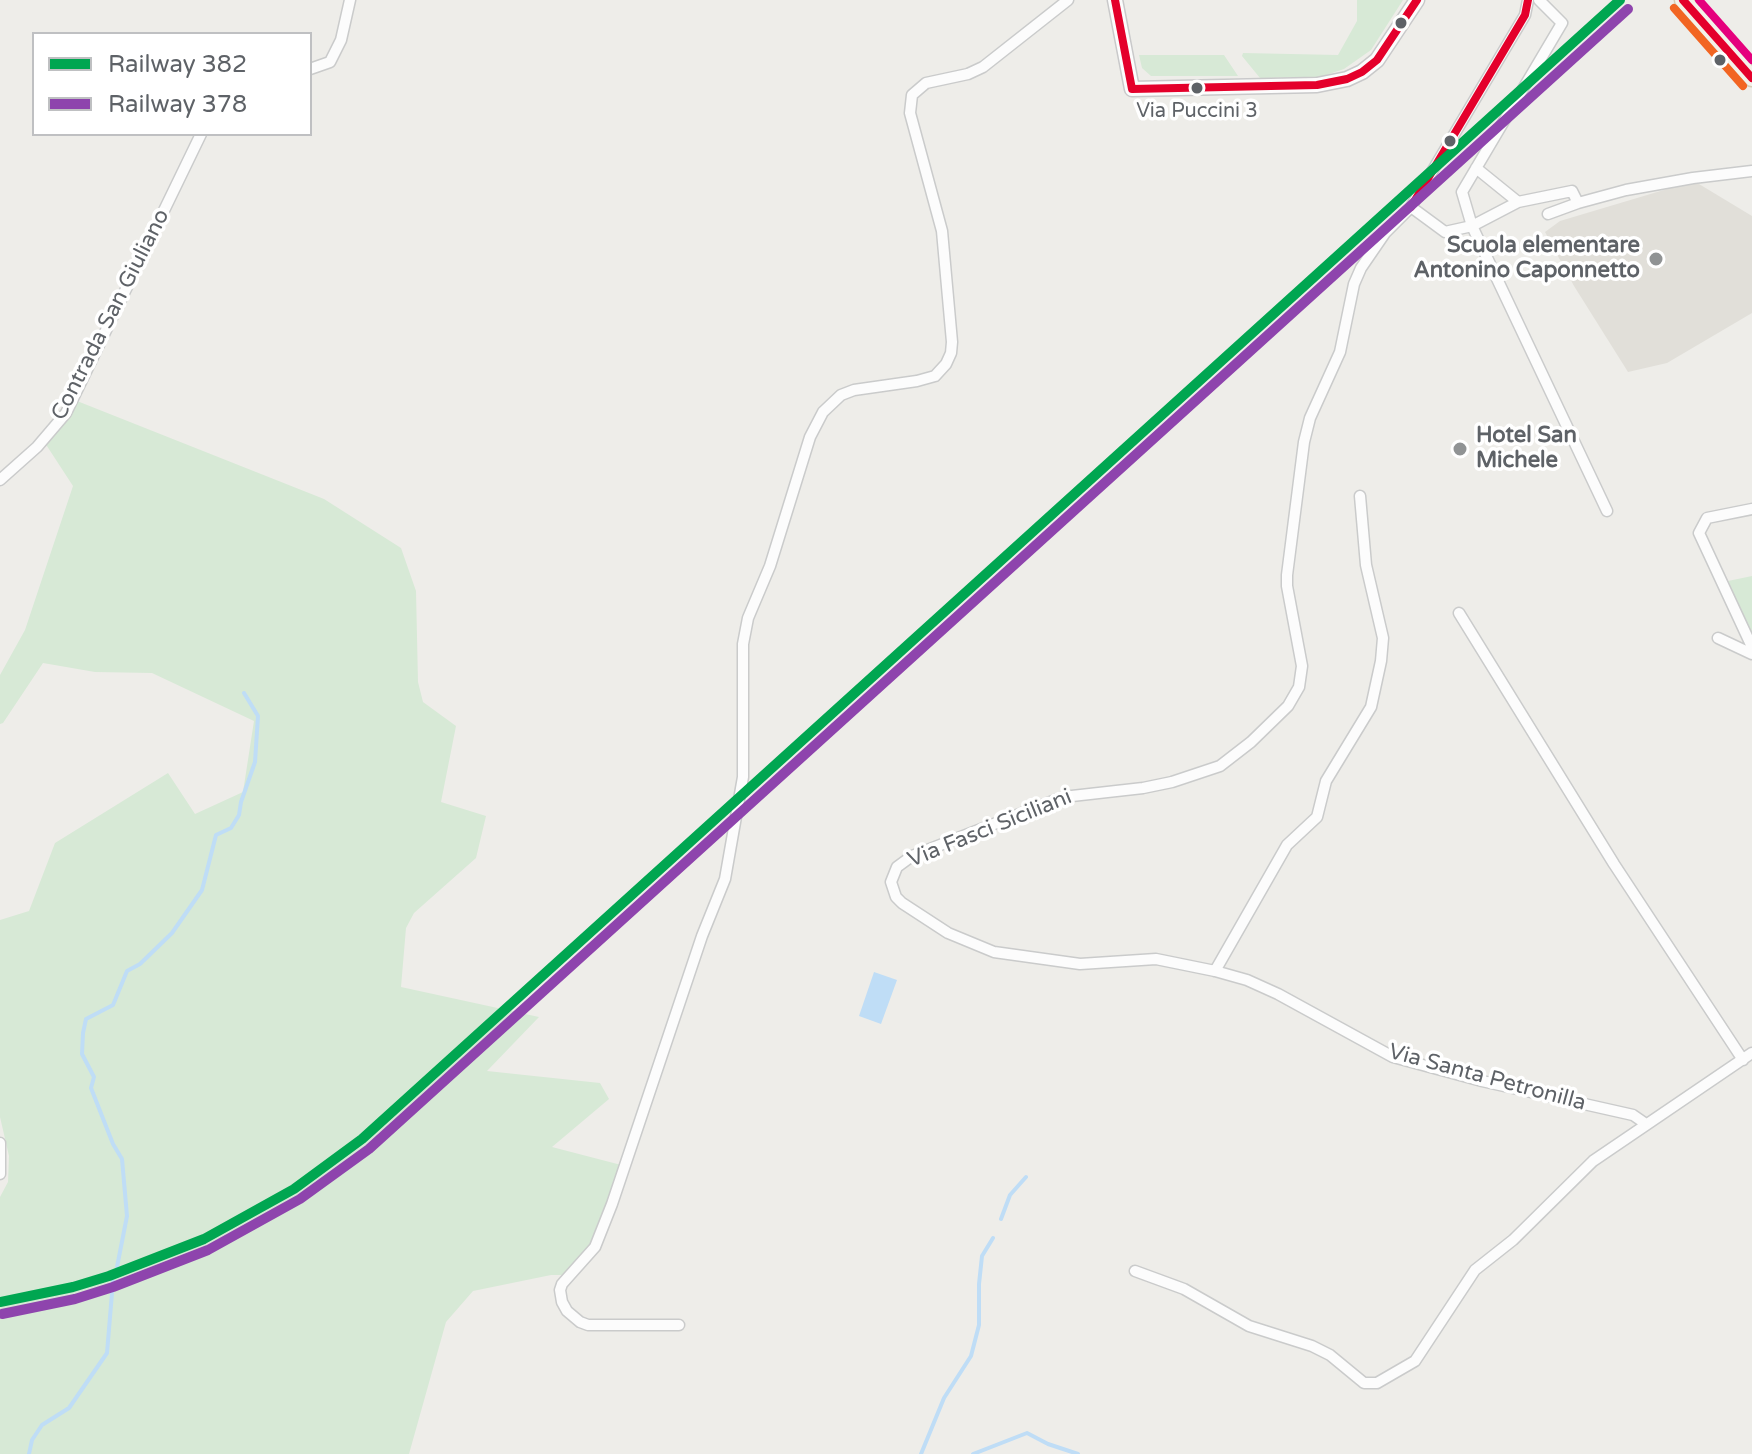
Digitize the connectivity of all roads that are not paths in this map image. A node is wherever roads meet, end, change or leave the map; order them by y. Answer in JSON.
{"nodes":[{"id":1,"x":350,"y":0,"type":"edge"},
{"id":2,"x":1068,"y":0,"type":"edge"},
{"id":3,"x":1115,"y":0,"type":"edge"},
{"id":4,"x":1417,"y":0,"type":"edge"},
{"id":5,"x":1528,"y":0,"type":"edge"},
{"id":6,"x":1539,"y":0,"type":"edge"},
{"id":7,"x":1683,"y":0,"type":"edge"},
{"id":8,"x":312,"y":68,"type":"edge"},
{"id":9,"x":1752,"y":78,"type":"edge"},
{"id":10,"x":200,"y":136,"type":"edge"},
{"id":11,"x":1476,"y":168,"type":"junction"},
{"id":12,"x":1752,"y":171,"type":"edge"},
{"id":13,"x":1518,"y":202,"type":"junction"},
{"id":14,"x":1578,"y":203,"type":"junction"},
{"id":15,"x":1411,"y":207,"type":"junction"},
{"id":16,"x":1548,"y":214,"type":"dead end"},
{"id":17,"x":1472,"y":226,"type":"junction"},
{"id":18,"x":0,"y":480,"type":"edge"},
{"id":19,"x":1360,"y":496,"type":"dead end"},
{"id":20,"x":1752,"y":509,"type":"edge"},
{"id":21,"x":1607,"y":511,"type":"dead end"},
{"id":22,"x":1459,"y":613,"type":"dead end"},
{"id":23,"x":1718,"y":638,"type":"dead end"},
{"id":24,"x":1752,"y":647,"type":"edge"},
{"id":25,"x":1752,"y":654,"type":"edge"},
{"id":26,"x":891,"y":882,"type":"joint"},
{"id":27,"x":1215,"y":971,"type":"junction"},
{"id":28,"x":1747,"y":1057,"type":"edge"},
{"id":29,"x":1646,"y":1124,"type":"junction"},
{"id":30,"x":0,"y":1143,"type":"edge"},
{"id":31,"x":0,"y":1174,"type":"edge"},
{"id":32,"x":1135,"y":1271,"type":"dead end"},
{"id":33,"x":679,"y":1325,"type":"dead end"}],
"edges":[{"from":1,"to":8,"type":"street"},
{"from":2,"to":33,"type":"street"},
{"from":3,"to":4,"type":"main road"},
{"from":5,"to":15,"type":"street","name":"Via Fasci Siciliani"},
{"from":6,"to":11,"type":"street"},
{"from":7,"to":9,"type":"main road"},
{"from":10,"to":18,"type":"street","name":"Contrada San Giuliano"},
{"from":11,"to":13,"type":"street"},
{"from":11,"to":17,"type":"street"},
{"from":12,"to":14,"type":"street"},
{"from":13,"to":14,"type":"street"},
{"from":13,"to":17,"type":"street"},
{"from":14,"to":16,"type":"street"},
{"from":15,"to":17,"type":"street"},
{"from":15,"to":26,"type":"street","name":"Via Fasci Siciliani"},
{"from":17,"to":21,"type":"street"},
{"from":19,"to":27,"type":"street"},
{"from":20,"to":24,"type":"street"},
{"from":22,"to":28,"type":"street"},
{"from":23,"to":25,"type":"street"},
{"from":26,"to":27,"type":"street","name":"Via Santa Petronilla"},
{"from":27,"to":29,"type":"street","name":"Via Santa Petronilla"},
{"from":28,"to":29,"type":"street"},
{"from":29,"to":32,"type":"street"},
{"from":30,"to":31,"type":"street"}]}
